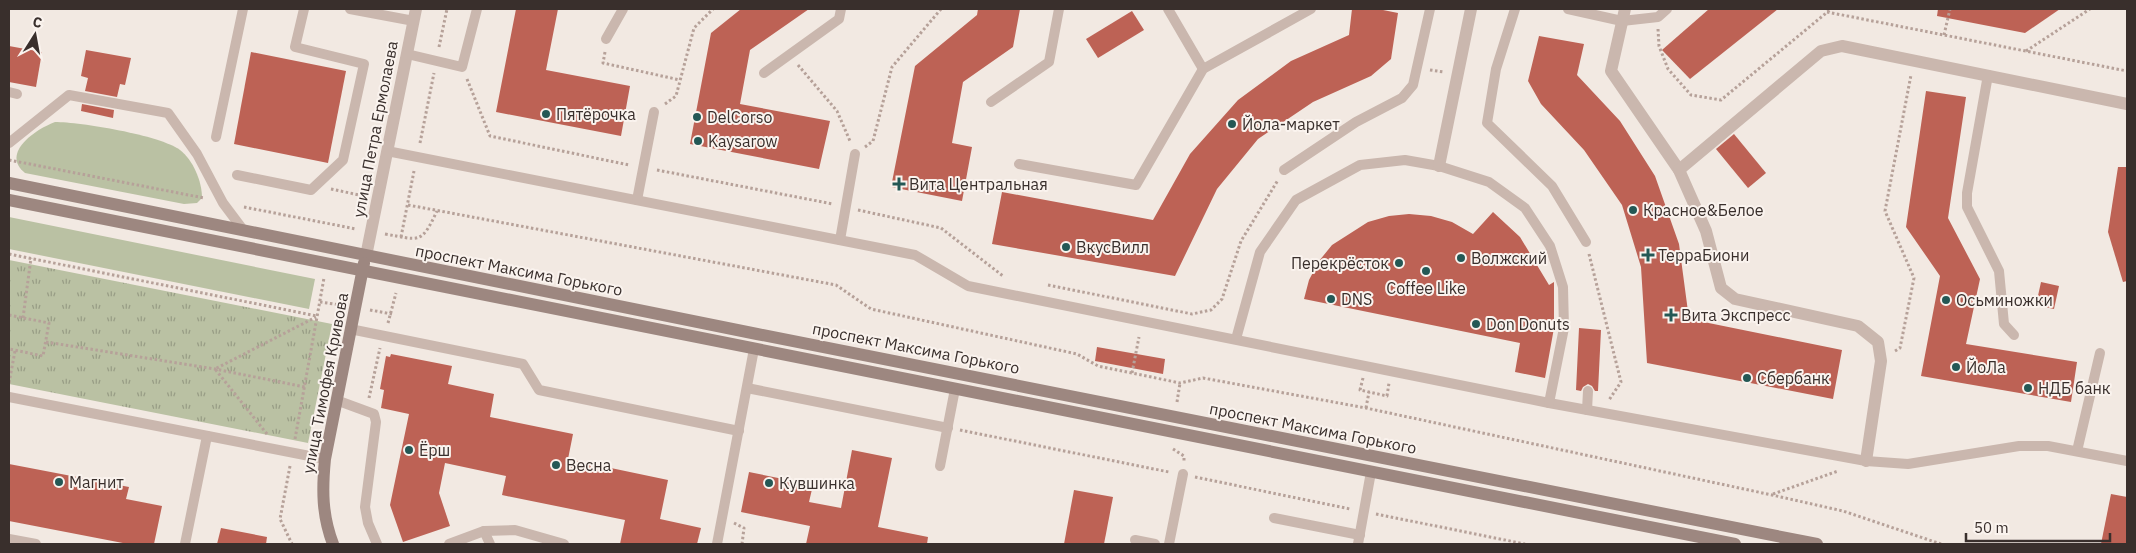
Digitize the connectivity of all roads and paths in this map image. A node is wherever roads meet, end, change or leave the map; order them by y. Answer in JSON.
{"nodes":[{"id":1,"x":243,"y":9,"type":"edge"},
{"id":2,"x":304,"y":9,"type":"edge"},
{"id":3,"x":350,"y":9,"type":"edge"},
{"id":4,"x":447,"y":9,"type":"edge"},
{"id":5,"x":477,"y":9,"type":"edge"},
{"id":6,"x":623,"y":9,"type":"edge"},
{"id":7,"x":713,"y":9,"type":"edge"},
{"id":8,"x":841,"y":9,"type":"edge"},
{"id":9,"x":941,"y":9,"type":"edge"},
{"id":10,"x":1059,"y":9,"type":"edge"},
{"id":11,"x":1168,"y":9,"type":"edge"},
{"id":12,"x":1311,"y":9,"type":"edge"},
{"id":13,"x":1430,"y":9,"type":"edge"},
{"id":14,"x":1472,"y":9,"type":"edge"},
{"id":15,"x":1515,"y":9,"type":"edge"},
{"id":16,"x":1568,"y":9,"type":"edge"},
{"id":17,"x":1667,"y":9,"type":"edge"},
{"id":18,"x":1831,"y":9,"type":"edge"},
{"id":19,"x":1950,"y":9,"type":"edge"},
{"id":20,"x":2090,"y":9,"type":"edge"},
{"id":21,"x":1827,"y":12,"type":"junction"},
{"id":22,"x":415,"y":15,"type":"edge"},
{"id":23,"x":1623,"y":15,"type":"edge"},
{"id":24,"x":1658,"y":17,"type":"junction"},
{"id":25,"x":1944,"y":35,"type":"junction"},
{"id":26,"x":606,"y":39,"type":"joint"},
{"id":27,"x":2026,"y":51,"type":"junction"},
{"id":28,"x":406,"y":54,"type":"junction"},
{"id":29,"x":789,"y":55,"type":"junction"},
{"id":30,"x":1914,"y":60,"type":"junction"},
{"id":31,"x":436,"y":61,"type":"junction"},
{"id":32,"x":462,"y":67,"type":"junction"},
{"id":33,"x":1203,"y":68,"type":"junction"},
{"id":34,"x":2127,"y":71,"type":"edge"},
{"id":35,"x":764,"y":73,"type":"dead end"},
{"id":36,"x":1988,"y":75,"type":"junction"},
{"id":37,"x":680,"y":80,"type":"junction"},
{"id":38,"x":991,"y":102,"type":"dead end"},
{"id":39,"x":2127,"y":104,"type":"edge"},
{"id":40,"x":654,"y":112,"type":"joint"},
{"id":41,"x":216,"y":137,"type":"dead end"},
{"id":42,"x":9,"y":143,"type":"edge"},
{"id":43,"x":388,"y":151,"type":"junction"},
{"id":44,"x":856,"y":154,"type":"junction"},
{"id":45,"x":417,"y":156,"type":"junction"},
{"id":46,"x":9,"y":160,"type":"edge"},
{"id":47,"x":1019,"y":164,"type":"dead end"},
{"id":48,"x":1439,"y":166,"type":"junction"},
{"id":49,"x":643,"y":168,"type":"junction"},
{"id":50,"x":1284,"y":170,"type":"joint"},
{"id":51,"x":1679,"y":170,"type":"junction"},
{"id":52,"x":237,"y":175,"type":"dead end"},
{"id":53,"x":9,"y":183,"type":"edge"},
{"id":54,"x":316,"y":186,"type":"junction"},
{"id":55,"x":369,"y":197,"type":"dead end"},
{"id":56,"x":202,"y":198,"type":"dead end"},
{"id":57,"x":9,"y":200,"type":"edge"},
{"id":58,"x":637,"y":200,"type":"junction"},
{"id":59,"x":408,"y":205,"type":"junction"},
{"id":60,"x":240,"y":206,"type":"dead end"},
{"id":61,"x":846,"y":207,"type":"junction"},
{"id":62,"x":437,"y":211,"type":"junction"},
{"id":63,"x":336,"y":225,"type":"junction"},
{"id":64,"x":335,"y":230,"type":"dead end"},
{"id":65,"x":359,"y":230,"type":"dead end"},
{"id":66,"x":244,"y":231,"type":"junction"},
{"id":67,"x":384,"y":234,"type":"dead end"},
{"id":68,"x":401,"y":237,"type":"junction"},
{"id":69,"x":406,"y":238,"type":"junction"},
{"id":70,"x":840,"y":240,"type":"junction"},
{"id":71,"x":1586,"y":242,"type":"dead end"},
{"id":72,"x":404,"y":247,"type":"dead end"},
{"id":73,"x":9,"y":254,"type":"edge"},
{"id":74,"x":366,"y":256,"type":"junction"},
{"id":75,"x":32,"y":258,"type":"junction"},
{"id":76,"x":1593,"y":265,"type":"dead end"},
{"id":77,"x":362,"y":271,"type":"junction"},
{"id":78,"x":325,"y":273,"type":"dead end"},
{"id":79,"x":1009,"y":278,"type":"dead end"},
{"id":80,"x":1038,"y":283,"type":"dead end"},
{"id":81,"x":394,"y":286,"type":"dead end"},
{"id":82,"x":320,"y":302,"type":"junction"},
{"id":83,"x":344,"y":306,"type":"dead end"},
{"id":84,"x":366,"y":309,"type":"dead end"},
{"id":85,"x":392,"y":314,"type":"junction"},
{"id":86,"x":9,"y":315,"type":"edge"},
{"id":87,"x":317,"y":316,"type":"junction"},
{"id":88,"x":23,"y":318,"type":"junction"},
{"id":89,"x":350,"y":329,"type":"junction"},
{"id":90,"x":757,"y":334,"type":"junction"},
{"id":91,"x":383,"y":335,"type":"junction"},
{"id":92,"x":2014,"y":335,"type":"dead end"},
{"id":93,"x":1139,"y":337,"type":"dead end"},
{"id":94,"x":1236,"y":339,"type":"junction"},
{"id":95,"x":46,"y":342,"type":"junction"},
{"id":96,"x":9,"y":349,"type":"edge"},
{"id":97,"x":754,"y":349,"type":"junction"},
{"id":98,"x":15,"y":351,"type":"junction"},
{"id":99,"x":2100,"y":353,"type":"dead end"},
{"id":100,"x":1881,"y":361,"type":"junction"},
{"id":101,"x":215,"y":369,"type":"junction"},
{"id":102,"x":958,"y":373,"type":"junction"},
{"id":103,"x":1132,"y":373,"type":"junction"},
{"id":104,"x":9,"y":383,"type":"edge"},
{"id":105,"x":1180,"y":383,"type":"junction"},
{"id":106,"x":305,"y":387,"type":"junction"},
{"id":107,"x":746,"y":388,"type":"junction"},
{"id":108,"x":955,"y":389,"type":"junction"},
{"id":109,"x":1360,"y":390,"type":"dead end"},
{"id":110,"x":1588,"y":391,"type":"dead end"},
{"id":111,"x":1369,"y":392,"type":"junction"},
{"id":112,"x":9,"y":396,"type":"edge"},
{"id":113,"x":1386,"y":396,"type":"dead end"},
{"id":114,"x":1178,"y":397,"type":"dead end"},
{"id":115,"x":336,"y":400,"type":"junction"},
{"id":116,"x":1549,"y":403,"type":"junction"},
{"id":117,"x":1366,"y":408,"type":"junction"},
{"id":118,"x":366,"y":410,"type":"junction"},
{"id":119,"x":1587,"y":410,"type":"junction"},
{"id":120,"x":1600,"y":412,"type":"junction"},
{"id":121,"x":948,"y":428,"type":"junction"},
{"id":122,"x":739,"y":432,"type":"junction"},
{"id":123,"x":207,"y":436,"type":"junction"},
{"id":124,"x":272,"y":440,"type":"dead end"},
{"id":125,"x":294,"y":443,"type":"dead end"},
{"id":126,"x":2077,"y":451,"type":"junction"},
{"id":127,"x":1373,"y":456,"type":"junction"},
{"id":128,"x":325,"y":459,"type":"junction"},
{"id":129,"x":1866,"y":461,"type":"junction"},
{"id":130,"x":2127,"y":461,"type":"edge"},
{"id":131,"x":290,"y":466,"type":"dead end"},
{"id":132,"x":940,"y":466,"type":"dead end"},
{"id":133,"x":1371,"y":472,"type":"junction"},
{"id":134,"x":1182,"y":474,"type":"junction"},
{"id":135,"x":1772,"y":495,"type":"junction"},
{"id":136,"x":1357,"y":510,"type":"dead end"},
{"id":137,"x":1371,"y":514,"type":"dead end"},
{"id":138,"x":723,"y":516,"type":"junction"},
{"id":139,"x":1274,"y":518,"type":"dead end"},
{"id":140,"x":484,"y":531,"type":"junction"},
{"id":141,"x":9,"y":539,"type":"edge"},
{"id":142,"x":1359,"y":539,"type":"edge"},
{"id":143,"x":1135,"y":540,"type":"dead end"},
{"id":144,"x":36,"y":544,"type":"edge"},
{"id":145,"x":185,"y":544,"type":"edge"},
{"id":146,"x":292,"y":544,"type":"edge"},
{"id":147,"x":334,"y":544,"type":"edge"},
{"id":148,"x":377,"y":544,"type":"edge"},
{"id":149,"x":449,"y":544,"type":"edge"},
{"id":150,"x":490,"y":544,"type":"edge"},
{"id":151,"x":564,"y":544,"type":"edge"},
{"id":152,"x":717,"y":544,"type":"edge"},
{"id":153,"x":742,"y":544,"type":"edge"},
{"id":154,"x":1155,"y":544,"type":"edge"},
{"id":155,"x":1169,"y":544,"type":"edge"},
{"id":156,"x":1525,"y":544,"type":"edge"},
{"id":157,"x":1735,"y":544,"type":"edge"},
{"id":158,"x":1817,"y":544,"type":"edge"},
{"id":159,"x":1940,"y":544,"type":"edge"}],
"edges":[{"from":1,"to":41,"type":"lane"},
{"from":2,"to":54,"type":"lane"},
{"from":3,"to":22,"type":"lane"},
{"from":4,"to":31,"type":"path"},
{"from":5,"to":32,"type":"lane"},
{"from":6,"to":26,"type":"lane"},
{"from":7,"to":37,"type":"path"},
{"from":8,"to":29,"type":"lane"},
{"from":9,"to":44,"type":"path"},
{"from":10,"to":38,"type":"lane"},
{"from":11,"to":33,"type":"lane"},
{"from":12,"to":33,"type":"lane"},
{"from":13,"to":50,"type":"lane"},
{"from":14,"to":48,"type":"street"},
{"from":15,"to":71,"type":"lane"},
{"from":16,"to":23,"type":"lane"},
{"from":17,"to":24,"type":"lane"},
{"from":18,"to":21,"type":"path"},
{"from":19,"to":25,"type":"path"},
{"from":20,"to":27,"type":"path"},
{"from":21,"to":24,"type":"path"},
{"from":21,"to":25,"type":"path"},
{"from":22,"to":28,"type":"street","name":"улица Петра Ермолаева"},
{"from":23,"to":24,"type":"lane"},
{"from":23,"to":51,"type":"street"},
{"from":25,"to":27,"type":"path"},
{"from":26,"to":37,"type":"path"},
{"from":27,"to":34,"type":"path"},
{"from":28,"to":31,"type":"lane"},
{"from":28,"to":43,"type":"street","name":"улица Петра Ермолаева"},
{"from":29,"to":35,"type":"lane"},
{"from":29,"to":44,"type":"path"},
{"from":30,"to":36,"type":"street"},
{"from":30,"to":51,"type":"street"},
{"from":30,"to":100,"type":"path"},
{"from":31,"to":32,"type":"lane"},
{"from":31,"to":45,"type":"path"},
{"from":32,"to":49,"type":"path"},
{"from":33,"to":47,"type":"lane"},
{"from":36,"to":39,"type":"street"},
{"from":36,"to":92,"type":"lane"},
{"from":37,"to":40,"type":"path"},
{"from":40,"to":49,"type":"lane"},
{"from":42,"to":66,"type":"lane"},
{"from":43,"to":45,"type":"lane"},
{"from":43,"to":74,"type":"street","name":"улица Петра Ермолаева"},
{"from":44,"to":61,"type":"lane"},
{"from":45,"to":58,"type":"lane"},
{"from":45,"to":59,"type":"path"},
{"from":46,"to":56,"type":"path"},
{"from":48,"to":94,"type":"lane"},
{"from":48,"to":116,"type":"lane"},
{"from":49,"to":58,"type":"lane"},
{"from":49,"to":61,"type":"path"},
{"from":50,"to":80,"type":"path"},
{"from":51,"to":100,"type":"street"},
{"from":52,"to":54,"type":"lane"},
{"from":53,"to":66,"type":"main road","name":"проспект Максима Горького"},
{"from":54,"to":55,"type":"path"},
{"from":57,"to":77,"type":"main road","name":"проспект Максима Горького"},
{"from":58,"to":70,"type":"lane"},
{"from":59,"to":62,"type":"path"},
{"from":59,"to":68,"type":"path"},
{"from":60,"to":63,"type":"path"},
{"from":61,"to":70,"type":"lane"},
{"from":61,"to":79,"type":"path"},
{"from":62,"to":69,"type":"path"},
{"from":62,"to":103,"type":"path"},
{"from":63,"to":64,"type":"path"},
{"from":63,"to":65,"type":"path"},
{"from":66,"to":74,"type":"main road","name":"проспект Максима Горького"},
{"from":67,"to":68,"type":"path"},
{"from":68,"to":69,"type":"path"},
{"from":69,"to":72,"type":"path"},
{"from":70,"to":94,"type":"lane"},
{"from":73,"to":75,"type":"path"},
{"from":74,"to":77,"type":"main road","name":"улица Тимофея Кривова"},
{"from":74,"to":90,"type":"main road","name":"проспект Максима Горького"},
{"from":75,"to":87,"type":"path"},
{"from":75,"to":88,"type":"path"},
{"from":76,"to":120,"type":"path"},
{"from":77,"to":89,"type":"main road","name":"улица Тимофея Кривова"},
{"from":77,"to":97,"type":"main road","name":"проспект Максима Горького"},
{"from":78,"to":82,"type":"path"},
{"from":81,"to":85,"type":"path"},
{"from":82,"to":83,"type":"path"},
{"from":82,"to":87,"type":"path"},
{"from":84,"to":85,"type":"path"},
{"from":85,"to":91,"type":"path"},
{"from":86,"to":88,"type":"path"},
{"from":87,"to":101,"type":"path"},
{"from":87,"to":106,"type":"path"},
{"from":88,"to":95,"type":"path"},
{"from":89,"to":91,"type":"lane"},
{"from":89,"to":115,"type":"main road","name":"улица Тимофея Кривова"},
{"from":90,"to":97,"type":"main road"},
{"from":90,"to":102,"type":"main road","name":"проспект Максима Горького"},
{"from":91,"to":118,"type":"path"},
{"from":91,"to":122,"type":"lane"},
{"from":93,"to":103,"type":"path"},
{"from":94,"to":116,"type":"lane"},
{"from":95,"to":98,"type":"path"},
{"from":95,"to":101,"type":"path"},
{"from":96,"to":98,"type":"path"},
{"from":97,"to":107,"type":"lane"},
{"from":97,"to":108,"type":"main road","name":"проспект Максима Горького"},
{"from":98,"to":104,"type":"path"},
{"from":99,"to":126,"type":"lane"},
{"from":100,"to":129,"type":"street"},
{"from":101,"to":106,"type":"path"},
{"from":101,"to":124,"type":"path"},
{"from":102,"to":108,"type":"main road"},
{"from":102,"to":127,"type":"main road","name":"проспект Максима Горького"},
{"from":103,"to":105,"type":"path"},
{"from":105,"to":114,"type":"path"},
{"from":105,"to":117,"type":"path"},
{"from":106,"to":125,"type":"path"},
{"from":107,"to":121,"type":"lane"},
{"from":107,"to":122,"type":"lane"},
{"from":108,"to":121,"type":"lane"},
{"from":108,"to":133,"type":"main road","name":"проспект Максима Горького"},
{"from":109,"to":111,"type":"path"},
{"from":110,"to":119,"type":"lane"},
{"from":111,"to":113,"type":"path"},
{"from":111,"to":117,"type":"path"},
{"from":112,"to":123,"type":"lane"},
{"from":115,"to":118,"type":"lane"},
{"from":115,"to":128,"type":"main road","name":"улица Тимофея Кривова"},
{"from":116,"to":119,"type":"lane"},
{"from":117,"to":135,"type":"path"},
{"from":118,"to":148,"type":"lane"},
{"from":119,"to":120,"type":"lane"},
{"from":120,"to":129,"type":"lane"},
{"from":121,"to":132,"type":"lane"},
{"from":121,"to":134,"type":"path"},
{"from":122,"to":138,"type":"lane"},
{"from":123,"to":128,"type":"lane"},
{"from":123,"to":145,"type":"lane"},
{"from":126,"to":129,"type":"lane"},
{"from":126,"to":130,"type":"lane"},
{"from":127,"to":133,"type":"main road"},
{"from":127,"to":158,"type":"main road","name":"проспект Максима Горького"},
{"from":128,"to":147,"type":"main road","name":"улица Тимофея Кривова"},
{"from":129,"to":135,"type":"path"},
{"from":131,"to":146,"type":"path"},
{"from":133,"to":142,"type":"lane"},
{"from":133,"to":157,"type":"main road","name":"проспект Максима Горького"},
{"from":134,"to":136,"type":"path"},
{"from":134,"to":155,"type":"lane"},
{"from":135,"to":159,"type":"path"},
{"from":137,"to":156,"type":"path"},
{"from":138,"to":152,"type":"lane"},
{"from":138,"to":153,"type":"path"},
{"from":139,"to":142,"type":"lane"},
{"from":140,"to":149,"type":"lane"},
{"from":140,"to":150,"type":"lane"},
{"from":140,"to":151,"type":"lane"},
{"from":141,"to":144,"type":"lane"},
{"from":143,"to":154,"type":"lane"}]}
